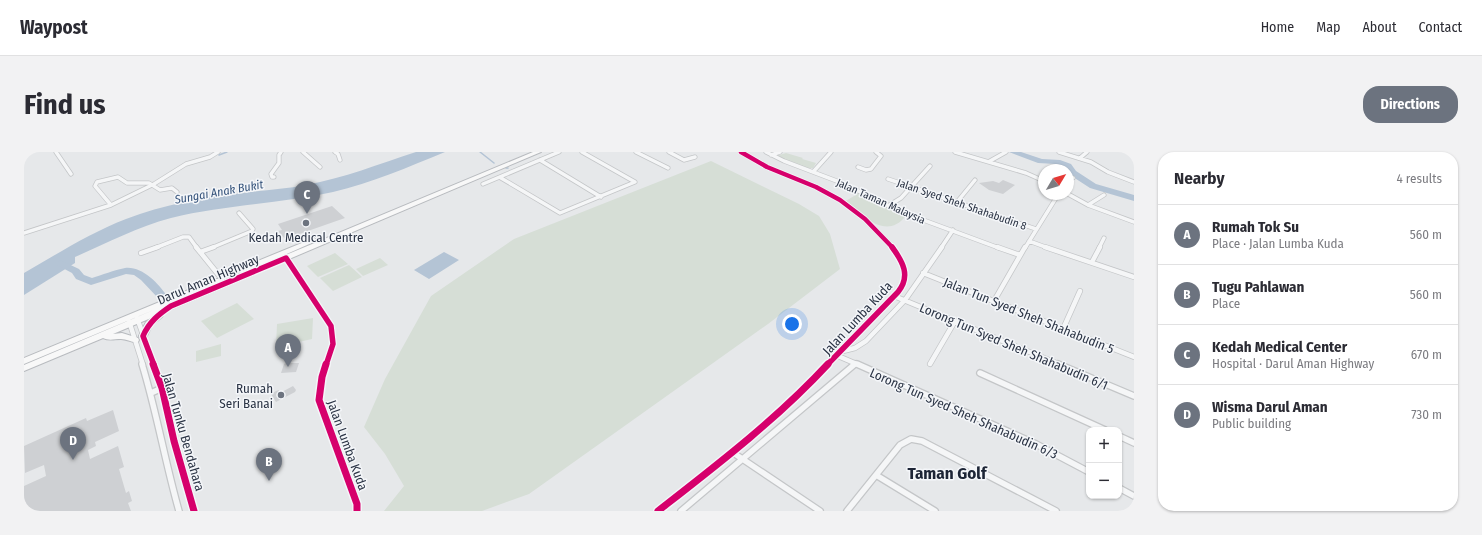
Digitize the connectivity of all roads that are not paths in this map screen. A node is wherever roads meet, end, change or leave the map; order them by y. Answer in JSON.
{"nodes":[{"id":1,"x":56,"y":152,"type":"edge"},
{"id":2,"x":218,"y":152,"type":"edge"},
{"id":3,"x":281,"y":152,"type":"edge"},
{"id":4,"x":303,"y":152,"type":"edge"},
{"id":5,"x":335,"y":152,"type":"edge"},
{"id":6,"x":529,"y":152,"type":"edge"},
{"id":7,"x":538,"y":152,"type":"edge"},
{"id":8,"x":559,"y":152,"type":"edge"},
{"id":9,"x":582,"y":152,"type":"edge"},
{"id":10,"x":636,"y":152,"type":"edge"},
{"id":11,"x":668,"y":152,"type":"edge"},
{"id":12,"x":744,"y":152,"type":"edge"},
{"id":13,"x":766,"y":152,"type":"edge"},
{"id":14,"x":780,"y":152,"type":"edge"},
{"id":15,"x":831,"y":152,"type":"edge"},
{"id":16,"x":876,"y":152,"type":"edge"},
{"id":17,"x":955,"y":152,"type":"edge"},
{"id":18,"x":1006,"y":152,"type":"edge"},
{"id":19,"x":1059,"y":152,"type":"edge"},
{"id":20,"x":1087,"y":152,"type":"edge"},
{"id":21,"x":771,"y":155,"type":"junction"},
{"id":22,"x":695,"y":157,"type":"dead end"},
{"id":23,"x":1080,"y":158,"type":"junction"},
{"id":24,"x":340,"y":160,"type":"dead end"},
{"id":25,"x":540,"y":160,"type":"junction"},
{"id":26,"x":990,"y":161,"type":"junction"},
{"id":27,"x":930,"y":166,"type":"dead end"},
{"id":28,"x":320,"y":167,"type":"dead end"},
{"id":29,"x":858,"y":167,"type":"dead end"},
{"id":30,"x":668,"y":168,"type":"dead end"},
{"id":31,"x":813,"y":172,"type":"junction"},
{"id":32,"x":71,"y":174,"type":"dead end"},
{"id":33,"x":274,"y":177,"type":"dead end"},
{"id":34,"x":1038,"y":177,"type":"edge"},
{"id":35,"x":501,"y":178,"type":"junction"},
{"id":36,"x":888,"y":179,"type":"dead end"},
{"id":37,"x":975,"y":180,"type":"dead end"},
{"id":38,"x":1134,"y":182,"type":"edge"},
{"id":39,"x":154,"y":184,"type":"junction"},
{"id":40,"x":482,"y":184,"type":"dead end"},
{"id":41,"x":912,"y":187,"type":"junction"},
{"id":42,"x":177,"y":192,"type":"dead end"},
{"id":43,"x":425,"y":194,"type":"junction"},
{"id":44,"x":1104,"y":195,"type":"dead end"},
{"id":45,"x":601,"y":197,"type":"junction"},
{"id":46,"x":1074,"y":197,"type":"edge"},
{"id":47,"x":1055,"y":200,"type":"edge"},
{"id":48,"x":417,"y":202,"type":"junction"},
{"id":49,"x":957,"y":202,"type":"junction"},
{"id":50,"x":402,"y":203,"type":"junction"},
{"id":51,"x":111,"y":205,"type":"junction"},
{"id":52,"x":1088,"y":205,"type":"junction"},
{"id":53,"x":888,"y":206,"type":"junction"},
{"id":54,"x":239,"y":213,"type":"dead end"},
{"id":55,"x":1134,"y":222,"type":"edge"},
{"id":56,"x":1036,"y":229,"type":"junction"},
{"id":57,"x":953,"y":230,"type":"junction"},
{"id":58,"x":24,"y":233,"type":"edge"},
{"id":59,"x":1104,"y":238,"type":"dead end"},
{"id":60,"x":1029,"y":241,"type":"junction"},
{"id":61,"x":200,"y":252,"type":"junction"},
{"id":62,"x":141,"y":253,"type":"dead end"},
{"id":63,"x":1020,"y":254,"type":"junction"},
{"id":64,"x":286,"y":258,"type":"junction"},
{"id":65,"x":1092,"y":262,"type":"junction"},
{"id":66,"x":923,"y":273,"type":"junction"},
{"id":67,"x":1134,"y":277,"type":"edge"},
{"id":68,"x":222,"y":279,"type":"junction"},
{"id":69,"x":1080,"y":291,"type":"dead end"},
{"id":70,"x":894,"y":296,"type":"junction"},
{"id":71,"x":905,"y":300,"type":"junction"},
{"id":72,"x":994,"y":301,"type":"junction"},
{"id":73,"x":171,"y":306,"type":"junction"},
{"id":74,"x":133,"y":319,"type":"junction"},
{"id":75,"x":955,"y":321,"type":"junction"},
{"id":76,"x":1063,"y":328,"type":"junction"},
{"id":77,"x":143,"y":336,"type":"junction"},
{"id":78,"x":96,"y":339,"type":"junction"},
{"id":79,"x":135,"y":340,"type":"junction"},
{"id":80,"x":843,"y":351,"type":"junction"},
{"id":81,"x":56,"y":352,"type":"junction"},
{"id":82,"x":838,"y":356,"type":"junction"},
{"id":83,"x":1134,"y":356,"type":"edge"},
{"id":84,"x":24,"y":361,"type":"edge"},
{"id":85,"x":855,"y":364,"type":"junction"},
{"id":86,"x":930,"y":364,"type":"dead end"},
{"id":87,"x":24,"y":368,"type":"edge"},
{"id":88,"x":980,"y":373,"type":"dead end"},
{"id":89,"x":162,"y":388,"type":"junction"},
{"id":90,"x":151,"y":393,"type":"junction"},
{"id":91,"x":1134,"y":396,"type":"edge"},
{"id":92,"x":1098,"y":427,"type":"edge"},
{"id":93,"x":1122,"y":437,"type":"edge"},
{"id":94,"x":1134,"y":443,"type":"edge"},
{"id":95,"x":732,"y":452,"type":"junction"},
{"id":96,"x":742,"y":459,"type":"junction"},
{"id":97,"x":1086,"y":470,"type":"edge"},
{"id":98,"x":876,"y":475,"type":"junction"},
{"id":99,"x":1122,"y":490,"type":"edge"},
{"id":100,"x":1134,"y":496,"type":"edge"},
{"id":101,"x":179,"y":511,"type":"edge"},
{"id":102,"x":194,"y":511,"type":"edge"},
{"id":103,"x":357,"y":511,"type":"edge"},
{"id":104,"x":658,"y":511,"type":"edge"},
{"id":105,"x":681,"y":511,"type":"edge"},
{"id":106,"x":820,"y":511,"type":"edge"},
{"id":107,"x":847,"y":511,"type":"edge"},
{"id":108,"x":935,"y":511,"type":"edge"},
{"id":109,"x":1056,"y":511,"type":"edge"}],
"edges":[{"from":1,"to":32,"type":"street"},
{"from":2,"to":39,"type":"street"},
{"from":3,"to":33,"type":"street"},
{"from":4,"to":28,"type":"street"},
{"from":5,"to":24,"type":"street"},
{"from":6,"to":43,"type":"highway","name":"Darul Aman Highway"},
{"from":7,"to":48,"type":"highway","name":"Darul Aman Highway"},
{"from":8,"to":25,"type":"street"},
{"from":9,"to":45,"type":"street"},
{"from":10,"to":30,"type":"street"},
{"from":11,"to":22,"type":"street"},
{"from":12,"to":70,"type":"street","name":"Jalan Lumba Kuda"},
{"from":13,"to":21,"type":"street","name":"Jalan Taman Malaysia"},
{"from":14,"to":21,"type":"street"},
{"from":15,"to":31,"type":"street"},
{"from":16,"to":29,"type":"street"},
{"from":17,"to":26,"type":"street"},
{"from":18,"to":26,"type":"street"},
{"from":19,"to":23,"type":"street"},
{"from":20,"to":23,"type":"street"},
{"from":21,"to":31,"type":"street","name":"Jalan Taman Malaysia"},
{"from":23,"to":38,"type":"street"},
{"from":25,"to":35,"type":"street"},
{"from":25,"to":45,"type":"street"},
{"from":26,"to":34,"type":"street"},
{"from":27,"to":41,"type":"street"},
{"from":31,"to":53,"type":"street","name":"Jalan Taman Malaysia"},
{"from":35,"to":40,"type":"street"},
{"from":35,"to":45,"type":"street"},
{"from":36,"to":41,"type":"street","name":"Jalan Syed Sheh Shahabudin 8"},
{"from":37,"to":49,"type":"street"},
{"from":39,"to":42,"type":"street"},
{"from":39,"to":51,"type":"street"},
{"from":39,"to":51,"type":"street"},
{"from":41,"to":49,"type":"street","name":"Jalan Syed Sheh Shahabudin 8"},
{"from":41,"to":53,"type":"street"},
{"from":43,"to":48,"type":"highway"},
{"from":43,"to":50,"type":"highway","name":"Darul Aman Highway"},
{"from":44,"to":52,"type":"street"},
{"from":46,"to":52,"type":"street"},
{"from":47,"to":56,"type":"street"},
{"from":48,"to":50,"type":"highway"},
{"from":48,"to":64,"type":"highway","name":"Darul Aman Highway"},
{"from":49,"to":56,"type":"street","name":"Jalan Syed Sheh Shahabudin 8"},
{"from":50,"to":68,"type":"highway","name":"Darul Aman Highway"},
{"from":51,"to":58,"type":"street"},
{"from":52,"to":55,"type":"street"},
{"from":53,"to":57,"type":"street","name":"Jalan Taman Malaysia"},
{"from":54,"to":61,"type":"street"},
{"from":56,"to":60,"type":"street"},
{"from":57,"to":63,"type":"street","name":"Jalan Taman Malaysia"},
{"from":57,"to":66,"type":"street"},
{"from":59,"to":65,"type":"street"},
{"from":60,"to":63,"type":"street"},
{"from":60,"to":65,"type":"street"},
{"from":61,"to":62,"type":"street"},
{"from":61,"to":68,"type":"street"},
{"from":63,"to":72,"type":"street"},
{"from":64,"to":73,"type":"highway","name":"Darul Aman Highway"},
{"from":64,"to":103,"type":"street","name":"Jalan Lumba Kuda"},
{"from":65,"to":67,"type":"street"},
{"from":66,"to":71,"type":"street"},
{"from":66,"to":72,"type":"street","name":"Jalan Tun Syed Sheh Shahabudin 5"},
{"from":68,"to":74,"type":"highway","name":"Darul Aman Highway"},
{"from":69,"to":76,"type":"street"},
{"from":70,"to":71,"type":"street","name":"Lorong Tun Syed Sheh Shahabudin 6/1"},
{"from":70,"to":80,"type":"street","name":"Jalan Lumba Kuda"},
{"from":71,"to":75,"type":"street","name":"Lorong Tun Syed Sheh Shahabudin 6/1"},
{"from":71,"to":80,"type":"street"},
{"from":72,"to":76,"type":"street","name":"Jalan Tun Syed Sheh Shahabudin 5"},
{"from":73,"to":74,"type":"highway","name":"Darul Aman Highway"},
{"from":73,"to":77,"type":"highway"},
{"from":74,"to":77,"type":"street","name":"Jalan Tunku Bendahara"},
{"from":74,"to":78,"type":"highway","name":"Darul Aman Highway"},
{"from":74,"to":79,"type":"street","name":"Jalan Tunku Bendahara"},
{"from":74,"to":81,"type":"highway","name":"Darul Aman Highway"},
{"from":75,"to":86,"type":"street"},
{"from":75,"to":91,"type":"street","name":"Lorong Tun Syed Sheh Shahabudin 6/1"},
{"from":76,"to":83,"type":"street","name":"Jalan Tun Syed Sheh Shahabudin 5"},
{"from":77,"to":89,"type":"street","name":"Jalan Tunku Bendahara"},
{"from":78,"to":79,"type":"highway"},
{"from":78,"to":81,"type":"highway","name":"Darul Aman Highway"},
{"from":79,"to":90,"type":"street","name":"Jalan Tunku Bendahara"},
{"from":80,"to":82,"type":"street","name":"Jalan Lumba Kuda"},
{"from":81,"to":84,"type":"highway","name":"Darul Aman Highway"},
{"from":81,"to":87,"type":"highway","name":"Darul Aman Highway"},
{"from":82,"to":85,"type":"street","name":"Lorong Tun Syed Sheh Shahabudin 6/3"},
{"from":82,"to":95,"type":"street","name":"Jalan Lumba Kuda"},
{"from":85,"to":96,"type":"street"},
{"from":85,"to":97,"type":"street","name":"Lorong Tun Syed Sheh Shahabudin 6/3"},
{"from":88,"to":92,"type":"street"},
{"from":89,"to":90,"type":"street"},
{"from":89,"to":102,"type":"street","name":"Jalan Tunku Bendahara"},
{"from":90,"to":101,"type":"street","name":"Jalan Tunku Bendahara"},
{"from":93,"to":94,"type":"street"},
{"from":95,"to":96,"type":"street"},
{"from":95,"to":104,"type":"street","name":"Jalan Lumba Kuda"},
{"from":96,"to":105,"type":"street"},
{"from":96,"to":106,"type":"street"},
{"from":98,"to":107,"type":"street"},
{"from":98,"to":108,"type":"street"},
{"from":98,"to":109,"type":"street"},
{"from":99,"to":100,"type":"street"}]}
